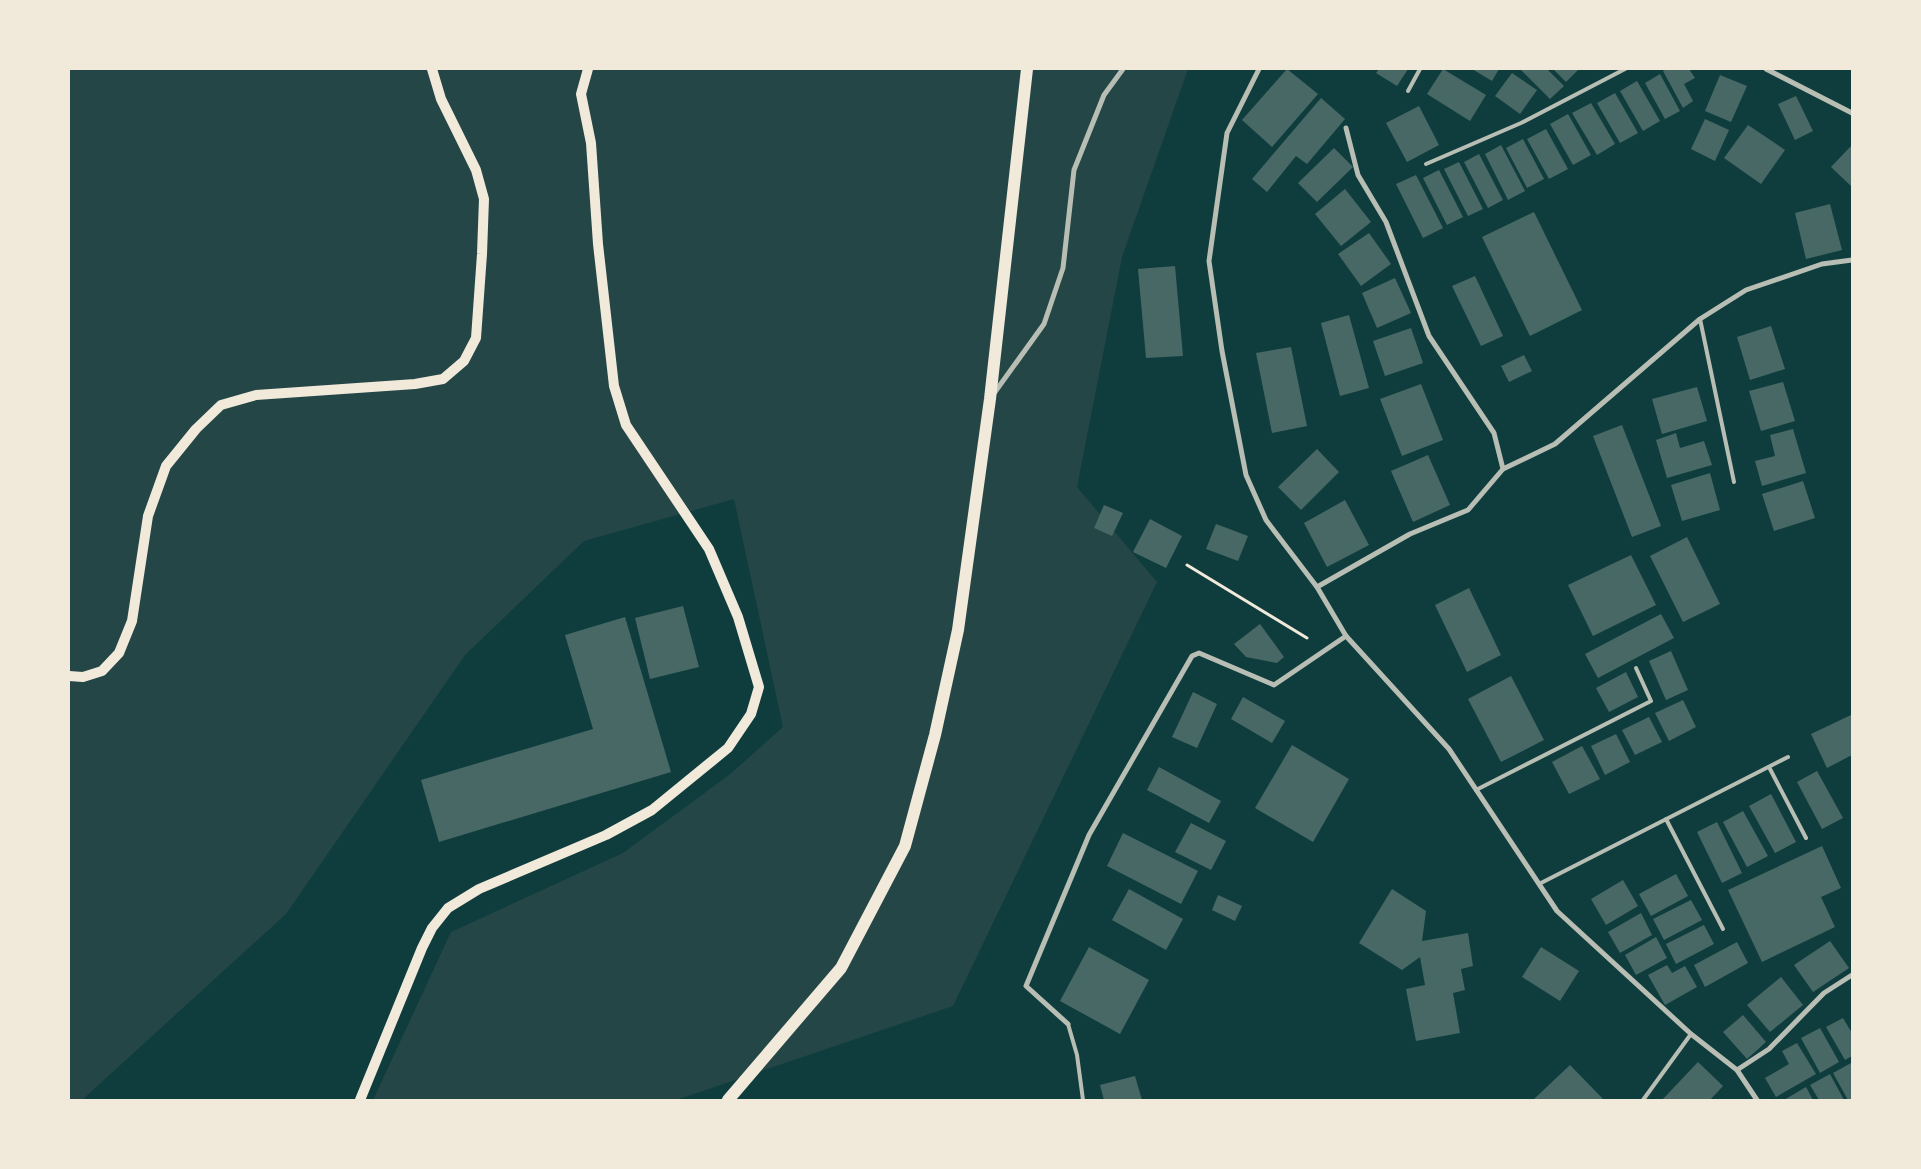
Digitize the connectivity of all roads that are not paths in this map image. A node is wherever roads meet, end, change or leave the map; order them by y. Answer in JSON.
{"nodes":[{"id":1,"x":432,"y":69,"type":"edge"},
{"id":2,"x":588,"y":69,"type":"edge"},
{"id":3,"x":1027,"y":69,"type":"edge"},
{"id":4,"x":1122,"y":69,"type":"edge"},
{"id":5,"x":1259,"y":69,"type":"edge"},
{"id":6,"x":1420,"y":69,"type":"edge"},
{"id":7,"x":1625,"y":69,"type":"edge"},
{"id":8,"x":1766,"y":69,"type":"edge"},
{"id":9,"x":1408,"y":91,"type":"dead end"},
{"id":10,"x":1852,"y":113,"type":"edge"},
{"id":11,"x":1346,"y":128,"type":"dead end"},
{"id":12,"x":1426,"y":164,"type":"dead end"},
{"id":13,"x":1852,"y":260,"type":"edge"},
{"id":14,"x":1700,"y":319,"type":"junction"},
{"id":15,"x":990,"y":398,"type":"junction"},
{"id":16,"x":1503,"y":469,"type":"junction"},
{"id":17,"x":1734,"y":482,"type":"dead end"},
{"id":18,"x":1317,"y":587,"type":"junction"},
{"id":19,"x":1346,"y":636,"type":"junction"},
{"id":20,"x":1636,"y":668,"type":"dead end"},
{"id":21,"x":69,"y":676,"type":"edge"},
{"id":22,"x":1788,"y":757,"type":"dead end"},
{"id":23,"x":1769,"y":766,"type":"junction"},
{"id":24,"x":1476,"y":790,"type":"junction"},
{"id":25,"x":1666,"y":819,"type":"junction"},
{"id":26,"x":1806,"y":838,"type":"dead end"},
{"id":27,"x":1539,"y":884,"type":"junction"},
{"id":28,"x":1723,"y":929,"type":"dead end"},
{"id":29,"x":1852,"y":975,"type":"edge"},
{"id":30,"x":1068,"y":1024,"type":"joint"},
{"id":31,"x":1691,"y":1034,"type":"junction"},
{"id":32,"x":1737,"y":1070,"type":"junction"},
{"id":33,"x":360,"y":1100,"type":"edge"},
{"id":34,"x":728,"y":1100,"type":"edge"},
{"id":35,"x":1083,"y":1100,"type":"edge"},
{"id":36,"x":1643,"y":1100,"type":"edge"},
{"id":37,"x":1757,"y":1100,"type":"edge"}],
"edges":[{"from":1,"to":21,"type":"main road"},
{"from":2,"to":33,"type":"main road"},
{"from":3,"to":15,"type":"main road"},
{"from":4,"to":15,"type":"street"},
{"from":5,"to":18,"type":"street"},
{"from":6,"to":9,"type":"lane"},
{"from":7,"to":12,"type":"lane"},
{"from":8,"to":10,"type":"street"},
{"from":11,"to":16,"type":"street"},
{"from":13,"to":14,"type":"street"},
{"from":14,"to":16,"type":"street"},
{"from":14,"to":17,"type":"lane"},
{"from":15,"to":34,"type":"main road"},
{"from":16,"to":18,"type":"street"},
{"from":18,"to":19,"type":"street"},
{"from":19,"to":24,"type":"street"},
{"from":19,"to":30,"type":"street"},
{"from":20,"to":24,"type":"lane"},
{"from":22,"to":23,"type":"lane"},
{"from":23,"to":25,"type":"lane"},
{"from":23,"to":26,"type":"lane"},
{"from":24,"to":27,"type":"street"},
{"from":25,"to":27,"type":"lane"},
{"from":25,"to":28,"type":"lane"},
{"from":27,"to":31,"type":"street"},
{"from":29,"to":32,"type":"street"},
{"from":30,"to":35,"type":"lane"},
{"from":31,"to":32,"type":"street"},
{"from":31,"to":36,"type":"lane"},
{"from":32,"to":37,"type":"street"}]}
